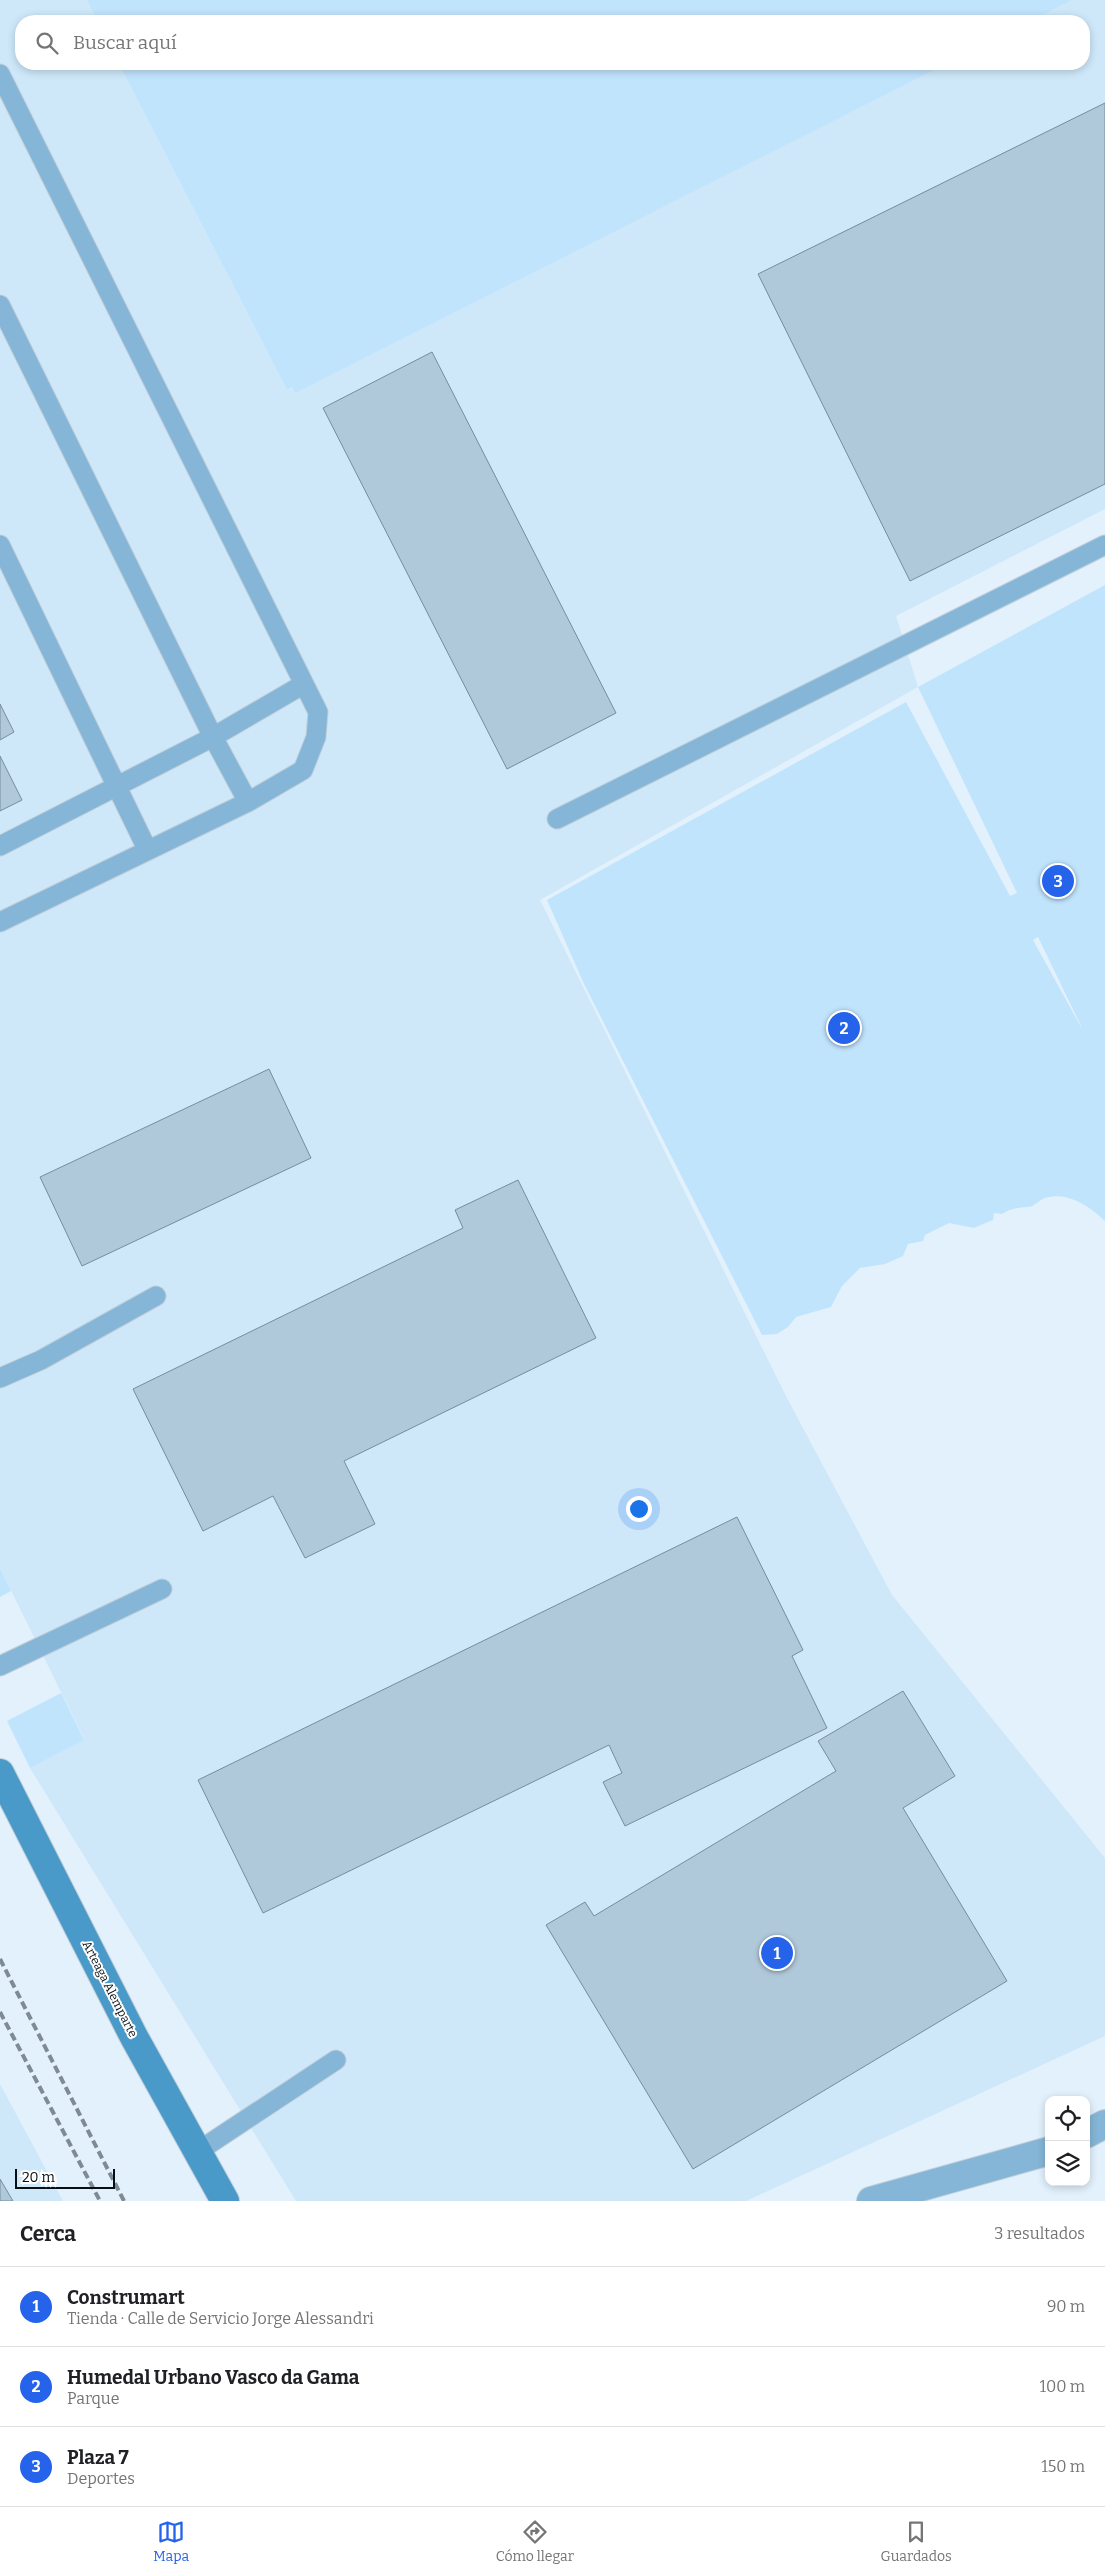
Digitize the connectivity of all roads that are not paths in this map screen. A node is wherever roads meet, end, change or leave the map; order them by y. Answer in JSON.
{"nodes":[{"id":1,"x":0,"y":74,"type":"edge"},
{"id":2,"x":0,"y":305,"type":"edge"},
{"id":3,"x":0,"y":545,"type":"edge"},
{"id":4,"x":1105,"y":545,"type":"edge"},
{"id":5,"x":304,"y":684,"type":"junction"},
{"id":6,"x":213,"y":737,"type":"junction"},
{"id":7,"x":117,"y":788,"type":"junction"},
{"id":8,"x":248,"y":802,"type":"junction"},
{"id":9,"x":557,"y":819,"type":"dead end"},
{"id":10,"x":0,"y":846,"type":"edge"},
{"id":11,"x":147,"y":849,"type":"junction"},
{"id":12,"x":0,"y":922,"type":"edge"},
{"id":13,"x":156,"y":1296,"type":"dead end"},
{"id":14,"x":0,"y":1378,"type":"edge"},
{"id":15,"x":162,"y":1588,"type":"dead end"},
{"id":16,"x":0,"y":1666,"type":"edge"},
{"id":17,"x":0,"y":1774,"type":"edge"},
{"id":18,"x":336,"y":2060,"type":"dead end"},
{"id":19,"x":1105,"y":2124,"type":"edge"},
{"id":20,"x":1090,"y":2132,"type":"edge"},
{"id":21,"x":197,"y":2152,"type":"junction"},
{"id":22,"x":1045,"y":2152,"type":"edge"},
{"id":23,"x":225,"y":2201,"type":"edge"},
{"id":24,"x":871,"y":2201,"type":"edge"}],
"edges":[{"from":1,"to":5,"type":"lane"},
{"from":2,"to":6,"type":"lane"},
{"from":3,"to":7,"type":"lane"},
{"from":4,"to":9,"type":"lane"},
{"from":5,"to":6,"type":"lane"},
{"from":5,"to":8,"type":"lane"},
{"from":6,"to":7,"type":"lane"},
{"from":6,"to":8,"type":"lane"},
{"from":7,"to":10,"type":"lane"},
{"from":7,"to":11,"type":"lane"},
{"from":8,"to":11,"type":"lane"},
{"from":11,"to":12,"type":"lane"},
{"from":13,"to":14,"type":"lane"},
{"from":15,"to":16,"type":"lane"},
{"from":17,"to":21,"type":"main road","name":"Arteaga Alemparte"},
{"from":18,"to":21,"type":"lane"},
{"from":19,"to":20,"type":"street"},
{"from":21,"to":23,"type":"main road","name":"Arteaga Alemparte"},
{"from":22,"to":24,"type":"street"}]}
